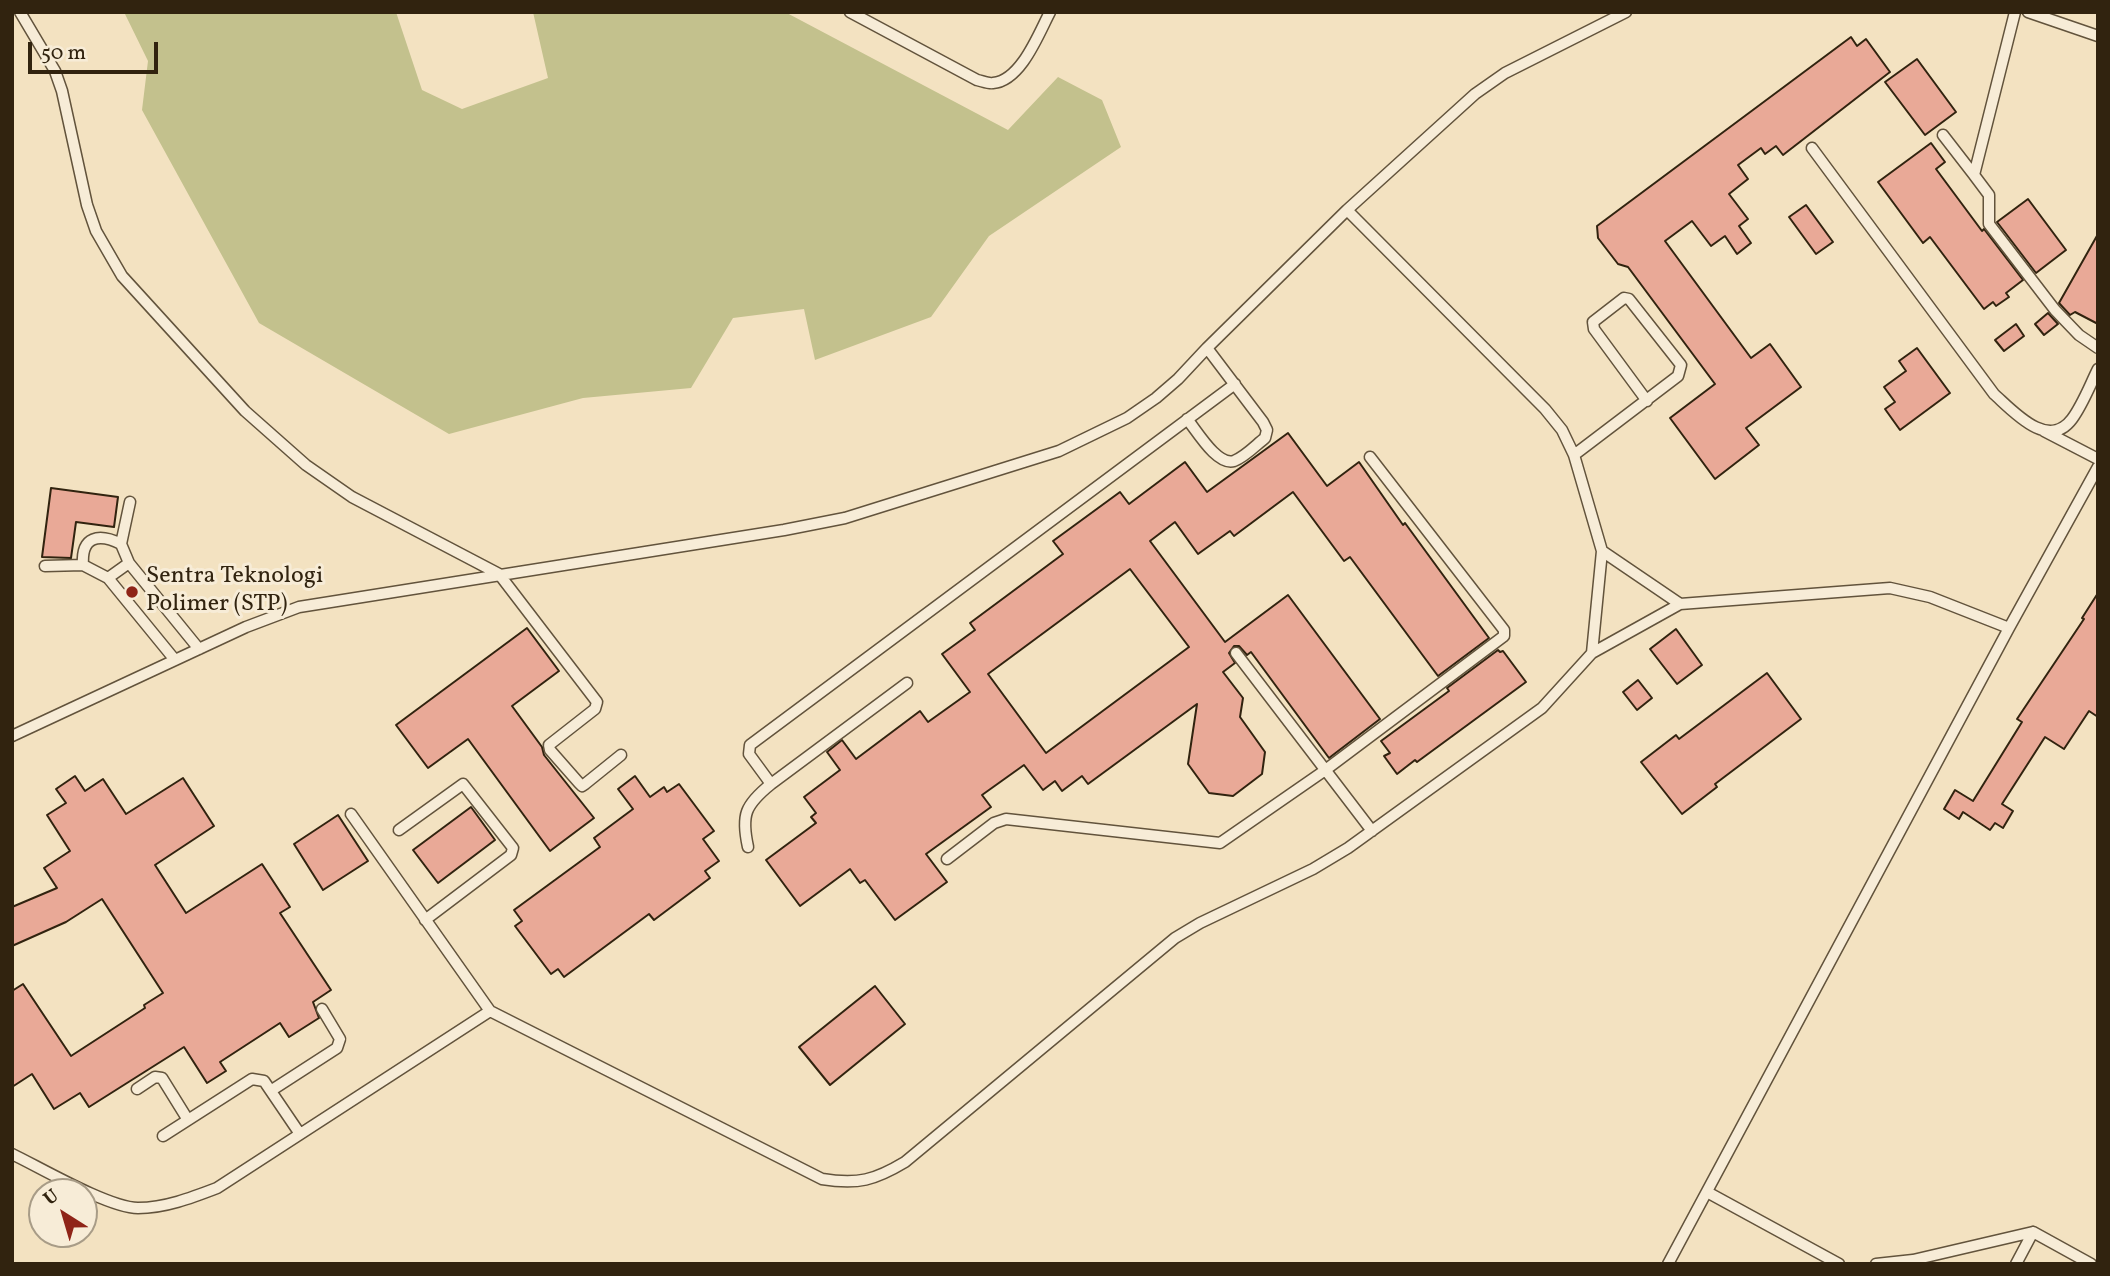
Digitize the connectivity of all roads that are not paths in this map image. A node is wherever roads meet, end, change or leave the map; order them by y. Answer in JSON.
{"nodes":[{"id":1,"x":20,"y":12,"type":"edge"},
{"id":2,"x":850,"y":12,"type":"edge"},
{"id":3,"x":1050,"y":12,"type":"edge"},
{"id":4,"x":1626,"y":12,"type":"edge"},
{"id":5,"x":2015,"y":12,"type":"edge"},
{"id":6,"x":2028,"y":12,"type":"edge"},
{"id":7,"x":2098,"y":36,"type":"edge"},
{"id":8,"x":1943,"y":135,"type":"dead end"},
{"id":9,"x":1812,"y":148,"type":"dead end"},
{"id":10,"x":1974,"y":175,"type":"junction"},
{"id":11,"x":1348,"y":210,"type":"junction"},
{"id":12,"x":1206,"y":348,"type":"junction"},
{"id":13,"x":2098,"y":348,"type":"edge"},
{"id":14,"x":2098,"y":369,"type":"edge"},
{"id":15,"x":1235,"y":384,"type":"junction"},
{"id":16,"x":1647,"y":401,"type":"junction"},
{"id":17,"x":1187,"y":419,"type":"junction"},
{"id":18,"x":2044,"y":431,"type":"junction"},
{"id":19,"x":1574,"y":455,"type":"junction"},
{"id":20,"x":1370,"y":457,"type":"dead end"},
{"id":21,"x":2098,"y":459,"type":"edge"},
{"id":22,"x":2098,"y":467,"type":"edge"},
{"id":23,"x":130,"y":502,"type":"dead end"},
{"id":24,"x":121,"y":544,"type":"junction"},
{"id":25,"x":1602,"y":551,"type":"junction"},
{"id":26,"x":129,"y":563,"type":"junction"},
{"id":27,"x":83,"y":565,"type":"junction"},
{"id":28,"x":45,"y":566,"type":"dead end"},
{"id":29,"x":499,"y":574,"type":"junction"},
{"id":30,"x":108,"y":578,"type":"junction"},
{"id":31,"x":1680,"y":604,"type":"junction"},
{"id":32,"x":2009,"y":628,"type":"junction"},
{"id":33,"x":199,"y":649,"type":"junction"},
{"id":34,"x":1236,"y":653,"type":"dead end"},
{"id":35,"x":1592,"y":653,"type":"junction"},
{"id":36,"x":175,"y":660,"type":"junction"},
{"id":37,"x":907,"y":683,"type":"dead end"},
{"id":38,"x":12,"y":736,"type":"edge"},
{"id":39,"x":621,"y":755,"type":"dead end"},
{"id":40,"x":1324,"y":771,"type":"junction"},
{"id":41,"x":771,"y":784,"type":"junction"},
{"id":42,"x":351,"y":814,"type":"dead end"},
{"id":43,"x":399,"y":830,"type":"dead end"},
{"id":44,"x":1372,"y":831,"type":"junction"},
{"id":45,"x":748,"y":847,"type":"dead end"},
{"id":46,"x":947,"y":859,"type":"dead end"},
{"id":47,"x":425,"y":920,"type":"junction"},
{"id":48,"x":322,"y":1009,"type":"dead end"},
{"id":49,"x":490,"y":1011,"type":"junction"},
{"id":50,"x":137,"y":1088,"type":"dead end"},
{"id":51,"x":272,"y":1090,"type":"junction"},
{"id":52,"x":188,"y":1120,"type":"junction"},
{"id":53,"x":300,"y":1134,"type":"junction"},
{"id":54,"x":163,"y":1136,"type":"dead end"},
{"id":55,"x":12,"y":1154,"type":"edge"},
{"id":56,"x":1707,"y":1192,"type":"junction"},
{"id":57,"x":2034,"y":1232,"type":"junction"},
{"id":58,"x":1912,"y":1262,"type":"edge"},
{"id":59,"x":1668,"y":1264,"type":"edge"},
{"id":60,"x":1839,"y":1264,"type":"edge"},
{"id":61,"x":1876,"y":1264,"type":"edge"},
{"id":62,"x":2016,"y":1264,"type":"edge"},
{"id":63,"x":2091,"y":1264,"type":"edge"}],
"edges":[{"from":1,"to":29,"type":"lane"},
{"from":2,"to":3,"type":"lane"},
{"from":4,"to":11,"type":"lane"},
{"from":5,"to":10,"type":"lane"},
{"from":6,"to":7,"type":"lane"},
{"from":8,"to":10,"type":"lane"},
{"from":9,"to":18,"type":"lane"},
{"from":10,"to":13,"type":"lane"},
{"from":11,"to":12,"type":"lane"},
{"from":11,"to":19,"type":"lane"},
{"from":12,"to":15,"type":"lane"},
{"from":12,"to":29,"type":"lane"},
{"from":14,"to":18,"type":"lane"},
{"from":15,"to":17,"type":"lane"},
{"from":15,"to":17,"type":"lane"},
{"from":16,"to":16,"type":"lane"},
{"from":16,"to":19,"type":"lane"},
{"from":17,"to":41,"type":"lane"},
{"from":18,"to":21,"type":"lane"},
{"from":19,"to":25,"type":"lane"},
{"from":20,"to":40,"type":"lane"},
{"from":22,"to":32,"type":"lane"},
{"from":23,"to":24,"type":"lane"},
{"from":24,"to":26,"type":"lane"},
{"from":24,"to":27,"type":"lane"},
{"from":25,"to":31,"type":"lane"},
{"from":25,"to":35,"type":"lane"},
{"from":26,"to":30,"type":"lane"},
{"from":26,"to":33,"type":"lane"},
{"from":27,"to":28,"type":"lane"},
{"from":27,"to":30,"type":"lane"},
{"from":29,"to":33,"type":"lane"},
{"from":29,"to":39,"type":"lane"},
{"from":30,"to":36,"type":"lane"},
{"from":31,"to":32,"type":"lane"},
{"from":31,"to":35,"type":"lane"},
{"from":32,"to":56,"type":"lane"},
{"from":33,"to":36,"type":"lane"},
{"from":34,"to":40,"type":"lane"},
{"from":35,"to":44,"type":"lane"},
{"from":36,"to":38,"type":"lane"},
{"from":37,"to":41,"type":"lane"},
{"from":40,"to":44,"type":"lane"},
{"from":40,"to":46,"type":"lane"},
{"from":41,"to":45,"type":"lane"},
{"from":42,"to":47,"type":"lane"},
{"from":43,"to":47,"type":"lane"},
{"from":44,"to":49,"type":"lane"},
{"from":47,"to":49,"type":"lane"},
{"from":48,"to":51,"type":"lane"},
{"from":49,"to":53,"type":"lane"},
{"from":50,"to":52,"type":"lane"},
{"from":51,"to":52,"type":"lane"},
{"from":51,"to":53,"type":"lane"},
{"from":52,"to":54,"type":"lane"},
{"from":53,"to":55,"type":"lane"},
{"from":56,"to":59,"type":"lane"},
{"from":56,"to":60,"type":"lane"},
{"from":57,"to":58,"type":"lane"},
{"from":57,"to":62,"type":"lane"},
{"from":57,"to":63,"type":"lane"},
{"from":58,"to":61,"type":"lane"}]}
